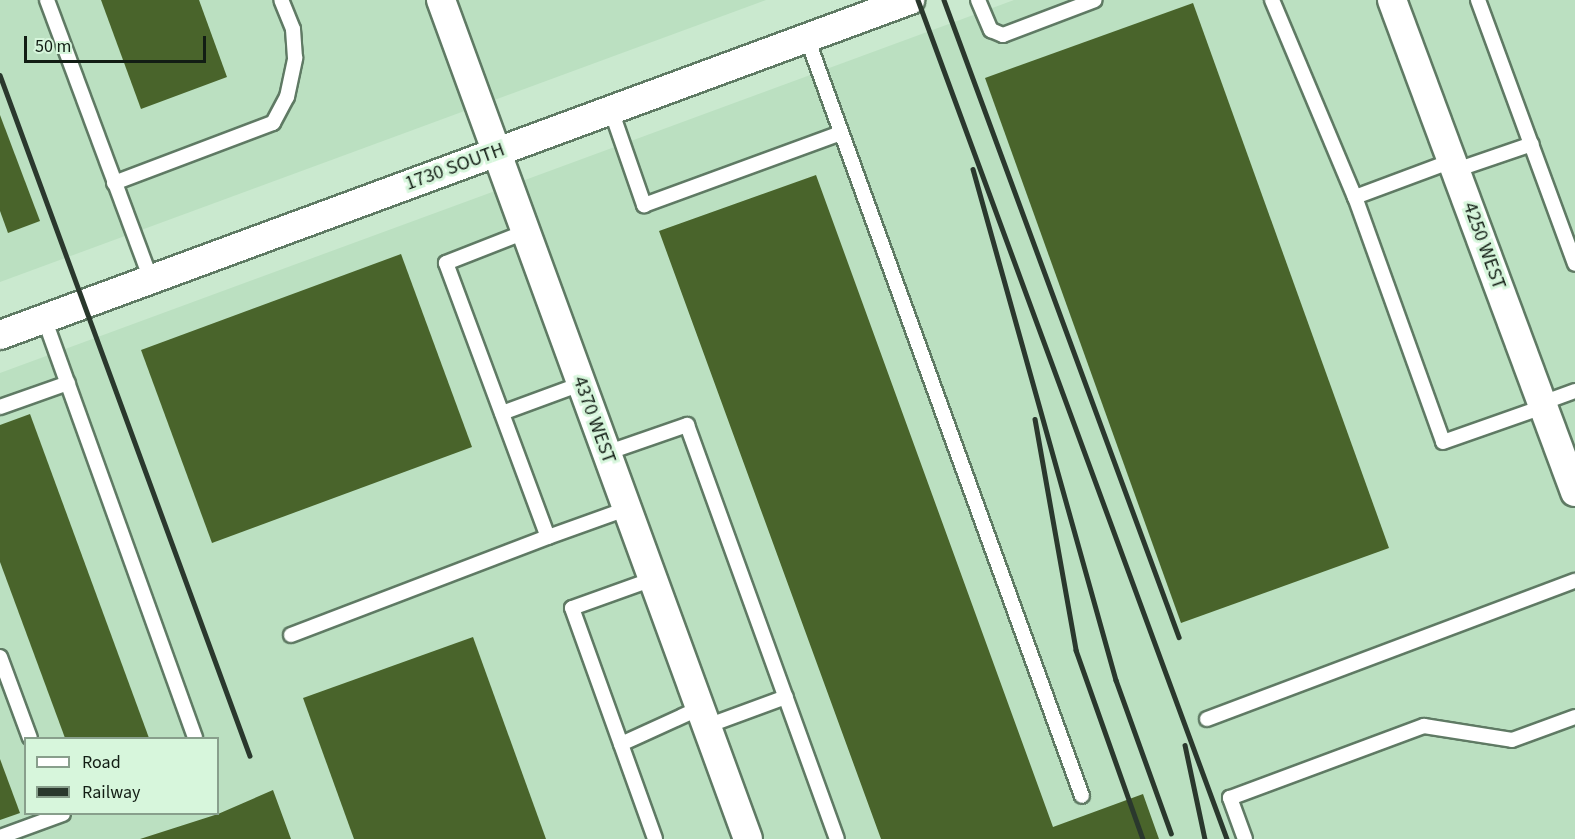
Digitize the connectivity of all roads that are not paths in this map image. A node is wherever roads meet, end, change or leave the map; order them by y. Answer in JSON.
{"nodes":[{"id":1,"x":47,"y":0,"type":"edge"},
{"id":2,"x":281,"y":0,"type":"edge"},
{"id":3,"x":441,"y":0,"type":"edge"},
{"id":4,"x":910,"y":0,"type":"edge"},
{"id":5,"x":978,"y":0,"type":"edge"},
{"id":6,"x":1095,"y":0,"type":"edge"},
{"id":7,"x":1272,"y":0,"type":"edge"},
{"id":8,"x":1392,"y":0,"type":"edge"},
{"id":9,"x":1478,"y":0,"type":"edge"},
{"id":10,"x":807,"y":38,"type":"junction"},
{"id":11,"x":611,"y":110,"type":"junction"},
{"id":12,"x":841,"y":133,"type":"junction"},
{"id":13,"x":1532,"y":144,"type":"junction"},
{"id":14,"x":496,"y":152,"type":"junction"},
{"id":15,"x":1454,"y":166,"type":"junction"},
{"id":16,"x":114,"y":183,"type":"junction"},
{"id":17,"x":1355,"y":197,"type":"junction"},
{"id":18,"x":525,"y":232,"type":"junction"},
{"id":19,"x":1575,"y":264,"type":"edge"},
{"id":20,"x":151,"y":279,"type":"junction"},
{"id":21,"x":44,"y":318,"type":"junction"},
{"id":22,"x":0,"y":335,"type":"edge"},
{"id":23,"x":68,"y":383,"type":"junction"},
{"id":24,"x":581,"y":384,"type":"junction"},
{"id":25,"x":1575,"y":391,"type":"edge"},
{"id":26,"x":1543,"y":405,"type":"junction"},
{"id":27,"x":0,"y":407,"type":"edge"},
{"id":28,"x":502,"y":413,"type":"junction"},
{"id":29,"x":606,"y":453,"type":"junction"},
{"id":30,"x":1575,"y":492,"type":"edge"},
{"id":31,"x":626,"y":508,"type":"junction"},
{"id":32,"x":548,"y":537,"type":"junction"},
{"id":33,"x":652,"y":579,"type":"junction"},
{"id":34,"x":1575,"y":581,"type":"edge"},
{"id":35,"x":291,"y":635,"type":"dead end"},
{"id":36,"x":0,"y":657,"type":"edge"},
{"id":37,"x":786,"y":697,"type":"junction"},
{"id":38,"x":704,"y":717,"type":"junction"},
{"id":39,"x":1575,"y":717,"type":"edge"},
{"id":40,"x":1208,"y":719,"type":"dead end"},
{"id":41,"x":30,"y":737,"type":"edge"},
{"id":42,"x":195,"y":737,"type":"edge"},
{"id":43,"x":621,"y":744,"type":"junction"},
{"id":44,"x":1082,"y":796,"type":"dead end"},
{"id":45,"x":56,"y":815,"type":"edge"},
{"id":46,"x":0,"y":837,"type":"edge"},
{"id":47,"x":655,"y":839,"type":"edge"},
{"id":48,"x":748,"y":839,"type":"edge"},
{"id":49,"x":837,"y":839,"type":"edge"},
{"id":50,"x":1245,"y":839,"type":"edge"}],
"edges":[{"from":1,"to":16,"type":"lane"},
{"from":2,"to":16,"type":"lane"},
{"from":3,"to":14,"type":"street","name":"4370 WEST"},
{"from":4,"to":10,"type":"street","name":"1730 SOUTH"},
{"from":5,"to":6,"type":"lane"},
{"from":7,"to":17,"type":"lane"},
{"from":8,"to":15,"type":"street","name":"4250 WEST"},
{"from":9,"to":13,"type":"lane"},
{"from":10,"to":11,"type":"street","name":"1730 SOUTH"},
{"from":10,"to":12,"type":"lane"},
{"from":11,"to":12,"type":"lane"},
{"from":11,"to":14,"type":"street","name":"1730 SOUTH"},
{"from":12,"to":44,"type":"lane"},
{"from":13,"to":15,"type":"lane"},
{"from":13,"to":19,"type":"lane"},
{"from":14,"to":18,"type":"street","name":"4370 WEST"},
{"from":14,"to":20,"type":"street","name":"1730 SOUTH"},
{"from":15,"to":17,"type":"lane"},
{"from":15,"to":26,"type":"street","name":"4250 WEST"},
{"from":16,"to":20,"type":"lane"},
{"from":17,"to":26,"type":"lane"},
{"from":18,"to":24,"type":"street","name":"4370 WEST"},
{"from":18,"to":28,"type":"lane"},
{"from":20,"to":21,"type":"street","name":"1730 SOUTH"},
{"from":21,"to":22,"type":"street","name":"1730 SOUTH"},
{"from":21,"to":23,"type":"lane"},
{"from":23,"to":27,"type":"lane"},
{"from":23,"to":42,"type":"lane"},
{"from":24,"to":28,"type":"lane"},
{"from":24,"to":29,"type":"street","name":"4370 WEST"},
{"from":25,"to":26,"type":"lane"},
{"from":26,"to":30,"type":"street","name":"4250 WEST"},
{"from":28,"to":32,"type":"lane"},
{"from":29,"to":31,"type":"street","name":"4370 WEST"},
{"from":29,"to":37,"type":"lane"},
{"from":31,"to":32,"type":"lane"},
{"from":31,"to":33,"type":"street","name":"4370 WEST"},
{"from":32,"to":35,"type":"lane"},
{"from":33,"to":38,"type":"street","name":"4370 WEST"},
{"from":33,"to":43,"type":"lane"},
{"from":34,"to":40,"type":"lane"},
{"from":36,"to":41,"type":"lane"},
{"from":37,"to":38,"type":"lane"},
{"from":37,"to":49,"type":"lane"},
{"from":38,"to":43,"type":"lane"},
{"from":38,"to":48,"type":"street","name":"4370 WEST"},
{"from":39,"to":50,"type":"lane"},
{"from":43,"to":47,"type":"lane"},
{"from":45,"to":46,"type":"lane"}]}
